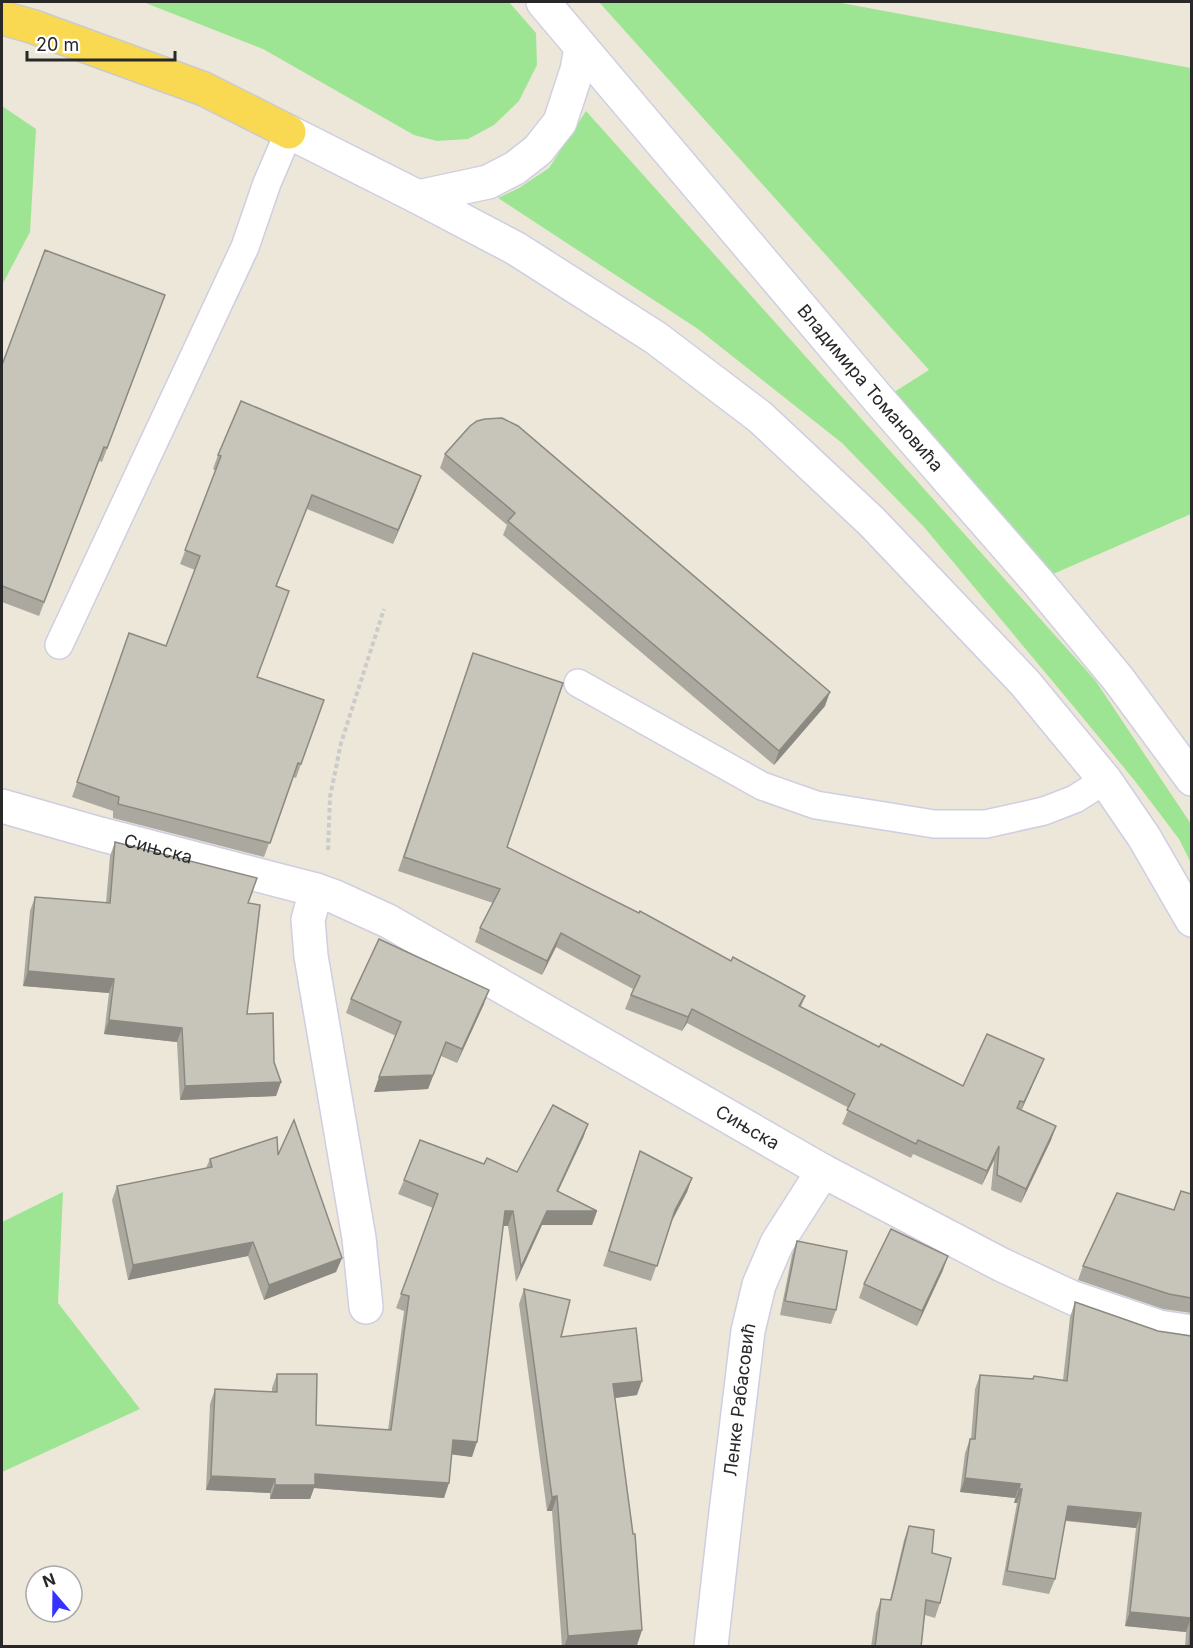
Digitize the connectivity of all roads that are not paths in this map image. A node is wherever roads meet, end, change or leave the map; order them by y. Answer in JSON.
{"nodes":[{"id":1,"x":543,"y":2,"type":"edge"},
{"id":2,"x":2,"y":18,"type":"edge"},
{"id":3,"x":581,"y":48,"type":"junction"},
{"id":4,"x":289,"y":132,"type":"junction"},
{"id":5,"x":418,"y":197,"type":"junction"},
{"id":6,"x":59,"y":645,"type":"dead end"},
{"id":7,"x":578,"y":683,"type":"dead end"},
{"id":8,"x":1191,"y":779,"type":"edge"},
{"id":9,"x":1105,"y":780,"type":"junction"},
{"id":10,"x":2,"y":806,"type":"edge"},
{"id":11,"x":325,"y":893,"type":"junction"},
{"id":12,"x":1191,"y":920,"type":"edge"},
{"id":13,"x":823,"y":1171,"type":"junction"},
{"id":14,"x":366,"y":1307,"type":"dead end"},
{"id":15,"x":1191,"y":1332,"type":"edge"},
{"id":16,"x":711,"y":1647,"type":"edge"}],
"edges":[{"from":1,"to":3,"type":"street","name":"Владимира Томановића"},
{"from":2,"to":4,"type":"highway"},
{"from":3,"to":5,"type":"street"},
{"from":3,"to":8,"type":"street","name":"Владимира Томановића"},
{"from":4,"to":5,"type":"street"},
{"from":4,"to":6,"type":"lane"},
{"from":5,"to":9,"type":"street"},
{"from":7,"to":9,"type":"lane"},
{"from":9,"to":12,"type":"street"},
{"from":10,"to":11,"type":"street","name":"Сињска"},
{"from":11,"to":13,"type":"street","name":"Сињска"},
{"from":11,"to":14,"type":"street"},
{"from":13,"to":15,"type":"street","name":"Сињска"},
{"from":13,"to":16,"type":"street","name":"Ленке Рабасовић"}]}
